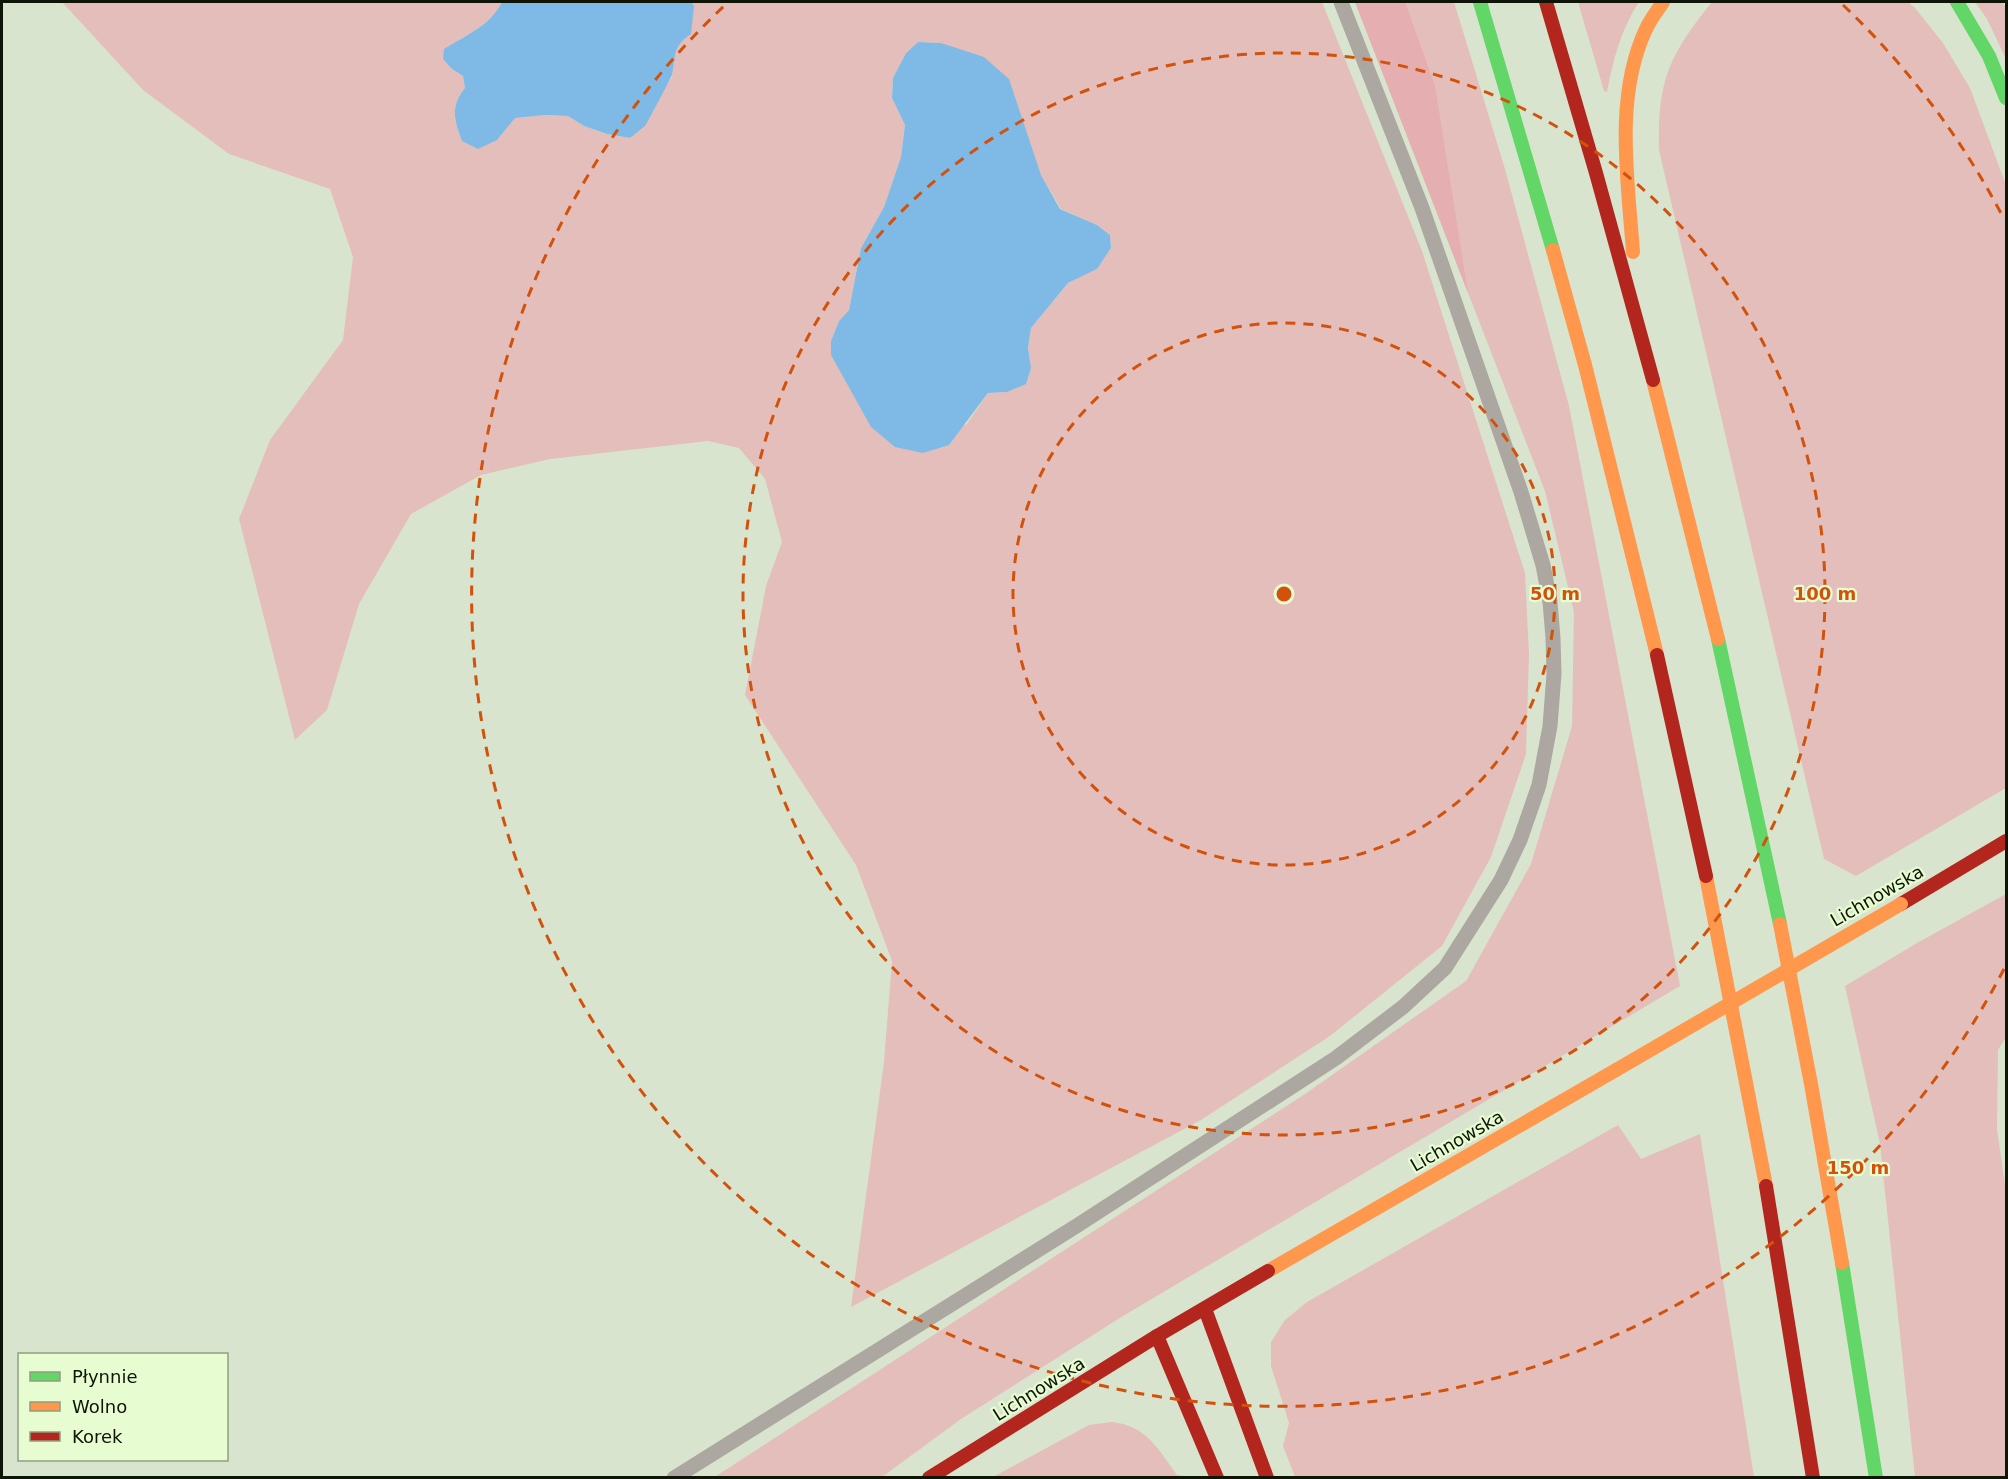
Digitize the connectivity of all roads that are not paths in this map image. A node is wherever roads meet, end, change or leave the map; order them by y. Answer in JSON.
{"nodes":[{"id":1,"x":1341,"y":2,"type":"edge"},
{"id":2,"x":1480,"y":2,"type":"edge"},
{"id":3,"x":1546,"y":2,"type":"edge"},
{"id":4,"x":1663,"y":2,"type":"edge"},
{"id":5,"x":1957,"y":2,"type":"edge"},
{"id":6,"x":2007,"y":98,"type":"edge"},
{"id":7,"x":1636,"y":316,"type":"junction"},
{"id":8,"x":2007,"y":841,"type":"edge"},
{"id":9,"x":1205,"y":1309,"type":"junction"},
{"id":10,"x":1157,"y":1336,"type":"junction"},
{"id":11,"x":674,"y":1478,"type":"edge"},
{"id":12,"x":929,"y":1478,"type":"edge"},
{"id":13,"x":1217,"y":1478,"type":"edge"},
{"id":14,"x":1267,"y":1478,"type":"edge"},
{"id":15,"x":1813,"y":1478,"type":"edge"},
{"id":16,"x":1876,"y":1478,"type":"edge"}],
"edges":[{"from":1,"to":11,"type":"lane"},
{"from":2,"to":15,"type":"main road"},
{"from":3,"to":7,"type":"main road"},
{"from":4,"to":7,"type":"main road"},
{"from":5,"to":6,"type":"main road"},
{"from":7,"to":16,"type":"main road"},
{"from":8,"to":9,"type":"main road","name":"Lichnowska","bridge":true},
{"from":9,"to":10,"type":"main road","name":"Lichnowska"},
{"from":9,"to":14,"type":"main road"},
{"from":10,"to":12,"type":"main road","name":"Lichnowska"},
{"from":10,"to":13,"type":"main road"}]}
